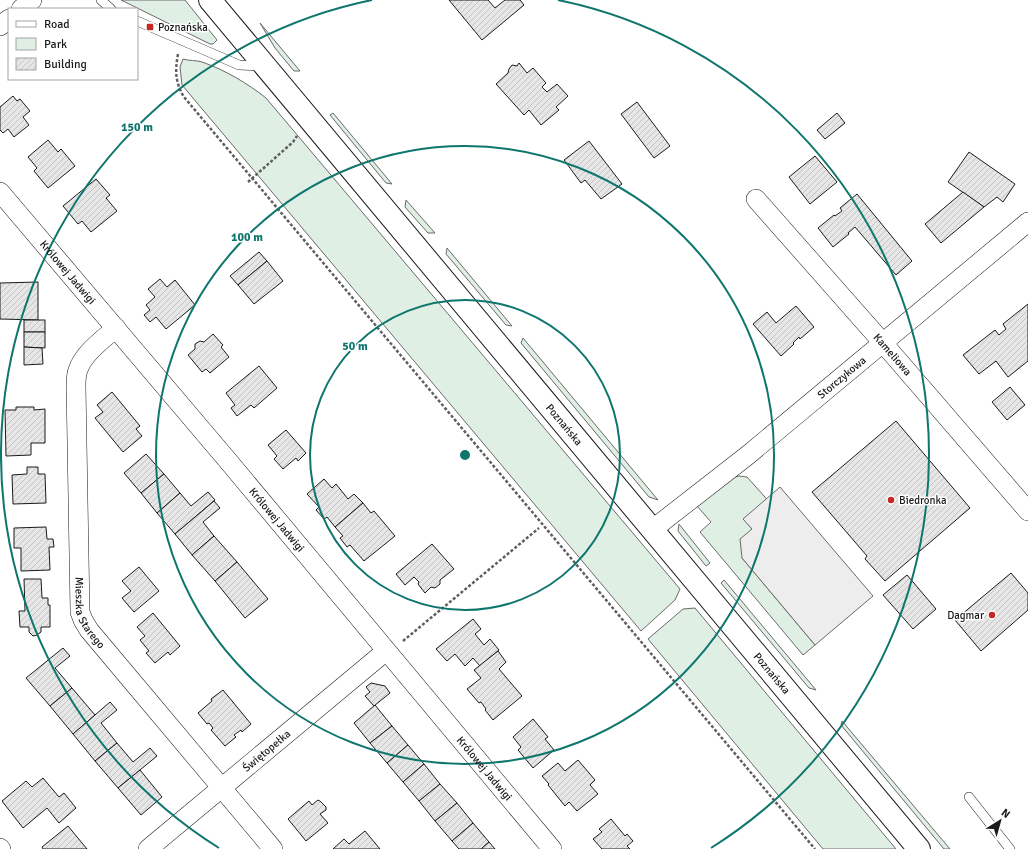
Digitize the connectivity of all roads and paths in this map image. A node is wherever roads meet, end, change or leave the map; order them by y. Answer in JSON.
{"nodes":[{"id":1,"x":32,"y":0,"type":"edge"},
{"id":2,"x":101,"y":0,"type":"edge"},
{"id":3,"x":210,"y":0,"type":"edge"},
{"id":4,"x":22,"y":8,"type":"edge"},
{"id":5,"x":110,"y":8,"type":"edge"},
{"id":6,"x":8,"y":20,"type":"edge"},
{"id":7,"x":138,"y":21,"type":"edge"},
{"id":8,"x":0,"y":26,"type":"edge"},
{"id":9,"x":182,"y":40,"type":"junction"},
{"id":10,"x":264,"y":66,"type":"junction"},
{"id":11,"x":298,"y":134,"type":"dead end"},
{"id":12,"x":253,"y":178,"type":"junction"},
{"id":13,"x":248,"y":182,"type":"dead end"},
{"id":14,"x":0,"y":192,"type":"edge"},
{"id":15,"x":756,"y":199,"type":"dead end"},
{"id":16,"x":1028,"y":222,"type":"edge"},
{"id":17,"x":116,"y":328,"type":"junction"},
{"id":18,"x":883,"y":343,"type":"junction"},
{"id":19,"x":1028,"y":511,"type":"edge"},
{"id":20,"x":539,"y":528,"type":"dead end"},
{"id":21,"x":653,"y":529,"type":"junction"},
{"id":22,"x":386,"y":651,"type":"junction"},
{"id":23,"x":222,"y":788,"type":"junction"},
{"id":24,"x":969,"y":797,"type":"dead end"},
{"id":25,"x":148,"y":849,"type":"edge"},
{"id":26,"x":273,"y":849,"type":"edge"},
{"id":27,"x":552,"y":849,"type":"edge"},
{"id":28,"x":815,"y":849,"type":"edge"},
{"id":29,"x":919,"y":849,"type":"edge"},
{"id":30,"x":1010,"y":849,"type":"edge"}],
"edges":[{"from":1,"to":4,"type":"street"},
{"from":2,"to":5,"type":"lane"},
{"from":3,"to":10,"type":"main road","name":"Poznańska"},
{"from":6,"to":8,"type":"street"},
{"from":7,"to":9,"type":"lane"},
{"from":9,"to":10,"type":"lane"},
{"from":9,"to":12,"type":"path"},
{"from":10,"to":21,"type":"main road","name":"Poznańska"},
{"from":11,"to":12,"type":"path"},
{"from":12,"to":13,"type":"path"},
{"from":12,"to":28,"type":"path"},
{"from":14,"to":17,"type":"street","name":"Królowej Jadwigi"},
{"from":15,"to":18,"type":"street","name":"Kameliowa"},
{"from":16,"to":18,"type":"street","name":"Storczykowa"},
{"from":17,"to":22,"type":"street","name":"Królowej Jadwigi"},
{"from":17,"to":23,"type":"street","name":"Mieszka Starego"},
{"from":18,"to":19,"type":"street","name":"Kameliowa"},
{"from":18,"to":21,"type":"street","name":"Storczykowa"},
{"from":20,"to":22,"type":"path"},
{"from":21,"to":29,"type":"main road","name":"Poznańska"},
{"from":22,"to":23,"type":"street","name":"Świętopełka"},
{"from":22,"to":27,"type":"street","name":"Królowej Jadwigi"},
{"from":23,"to":25,"type":"street","name":"Świętopełka"},
{"from":23,"to":26,"type":"street","name":"Mieszka Starego"},
{"from":24,"to":30,"type":"lane"}]}
